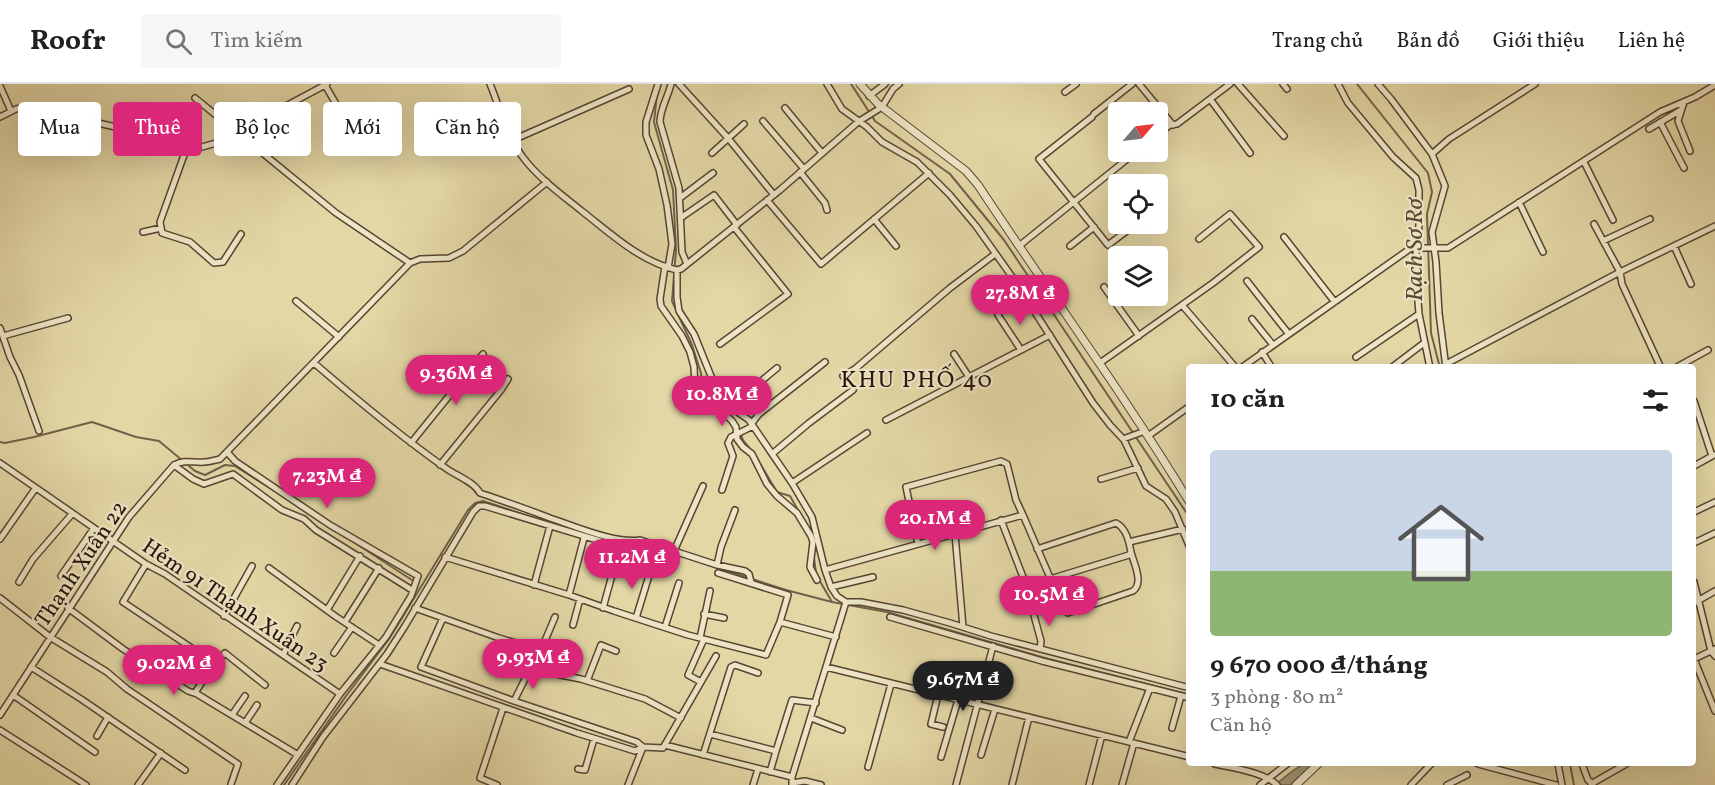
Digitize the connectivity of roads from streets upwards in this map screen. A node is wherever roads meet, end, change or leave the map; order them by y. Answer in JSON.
{"nodes":[{"id":1,"x":326,"y":84,"type":"edge"},
{"id":2,"x":490,"y":84,"type":"edge"},
{"id":3,"x":658,"y":84,"type":"edge"},
{"id":4,"x":671,"y":84,"type":"edge"},
{"id":5,"x":679,"y":84,"type":"edge"},
{"id":6,"x":828,"y":84,"type":"edge"},
{"id":7,"x":860,"y":84,"type":"edge"},
{"id":8,"x":885,"y":84,"type":"edge"},
{"id":9,"x":899,"y":84,"type":"edge"},
{"id":10,"x":1076,"y":84,"type":"edge"},
{"id":11,"x":1132,"y":84,"type":"edge"},
{"id":12,"x":1139,"y":84,"type":"edge"},
{"id":13,"x":1230,"y":84,"type":"edge"},
{"id":14,"x":1238,"y":84,"type":"edge"},
{"id":15,"x":1338,"y":84,"type":"edge"},
{"id":16,"x":1378,"y":84,"type":"edge"},
{"id":17,"x":1534,"y":84,"type":"edge"},
{"id":18,"x":0,"y":86,"type":"edge"},
{"id":19,"x":317,"y":86,"type":"edge"},
{"id":20,"x":1715,"y":86,"type":"edge"},
{"id":21,"x":629,"y":89,"type":"dead end"},
{"id":22,"x":1065,"y":92,"type":"dead end"},
{"id":23,"x":869,"y":96,"type":"junction"},
{"id":24,"x":195,"y":98,"type":"dead end"},
{"id":25,"x":1210,"y":99,"type":"junction"},
{"id":26,"x":290,"y":102,"type":"edge"},
{"id":27,"x":336,"y":102,"type":"edge"},
{"id":28,"x":497,"y":102,"type":"edge"},
{"id":29,"x":1683,"y":102,"type":"junction"},
{"id":30,"x":879,"y":107,"type":"junction"},
{"id":31,"x":785,"y":108,"type":"dead end"},
{"id":32,"x":1681,"y":110,"type":"junction"},
{"id":33,"x":11,"y":111,"type":"junction"},
{"id":34,"x":214,"y":114,"type":"edge"},
{"id":35,"x":0,"y":117,"type":"edge"},
{"id":36,"x":763,"y":121,"type":"dead end"},
{"id":37,"x":860,"y":121,"type":"junction"},
{"id":38,"x":1660,"y":122,"type":"junction"},
{"id":39,"x":744,"y":124,"type":"dead end"},
{"id":40,"x":1173,"y":124,"type":"junction"},
{"id":41,"x":1168,"y":126,"type":"edge"},
{"id":42,"x":113,"y":127,"type":"edge"},
{"id":43,"x":1649,"y":129,"type":"dead end"},
{"id":44,"x":521,"y":136,"type":"edge"},
{"id":45,"x":1284,"y":136,"type":"dead end"},
{"id":46,"x":728,"y":138,"type":"junction"},
{"id":47,"x":1690,"y":151,"type":"dead end"},
{"id":48,"x":712,"y":153,"type":"dead end"},
{"id":49,"x":822,"y":153,"type":"junction"},
{"id":50,"x":1250,"y":153,"type":"dead end"},
{"id":51,"x":1432,"y":154,"type":"junction"},
{"id":52,"x":521,"y":155,"type":"edge"},
{"id":53,"x":184,"y":156,"type":"edge"},
{"id":54,"x":265,"y":156,"type":"edge"},
{"id":55,"x":1123,"y":162,"type":"edge"},
{"id":56,"x":1584,"y":162,"type":"junction"},
{"id":57,"x":1684,"y":168,"type":"dead end"},
{"id":58,"x":802,"y":171,"type":"junction"},
{"id":59,"x":713,"y":172,"type":"dead end"},
{"id":60,"x":929,"y":173,"type":"junction"},
{"id":61,"x":547,"y":182,"type":"junction"},
{"id":62,"x":774,"y":195,"type":"junction"},
{"id":63,"x":680,"y":198,"type":"junction"},
{"id":64,"x":767,"y":200,"type":"junction"},
{"id":65,"x":1073,"y":201,"type":"junction"},
{"id":66,"x":1519,"y":202,"type":"junction"},
{"id":67,"x":827,"y":210,"type":"dead end"},
{"id":68,"x":682,"y":217,"type":"junction"},
{"id":69,"x":874,"y":219,"type":"junction"},
{"id":70,"x":1650,"y":219,"type":"dead end"},
{"id":71,"x":1613,"y":220,"type":"dead end"},
{"id":72,"x":1594,"y":224,"type":"dead end"},
{"id":73,"x":735,"y":226,"type":"junction"},
{"id":74,"x":1715,"y":226,"type":"edge"},
{"id":75,"x":1094,"y":227,"type":"junction"},
{"id":76,"x":161,"y":228,"type":"junction"},
{"id":77,"x":143,"y":232,"type":"dead end"},
{"id":78,"x":241,"y":234,"type":"dead end"},
{"id":79,"x":1123,"y":234,"type":"edge"},
{"id":80,"x":1284,"y":237,"type":"dead end"},
{"id":81,"x":1199,"y":239,"type":"dead end"},
{"id":82,"x":1603,"y":241,"type":"junction"},
{"id":83,"x":896,"y":246,"type":"dead end"},
{"id":84,"x":1018,"y":246,"type":"junction"},
{"id":85,"x":1070,"y":246,"type":"dead end"},
{"id":86,"x":1674,"y":246,"type":"junction"},
{"id":87,"x":1417,"y":247,"type":"junction"},
{"id":88,"x":1433,"y":248,"type":"junction"},
{"id":89,"x":1543,"y":252,"type":"dead end"},
{"id":90,"x":995,"y":255,"type":"junction"},
{"id":91,"x":410,"y":263,"type":"junction"},
{"id":92,"x":687,"y":264,"type":"junction"},
{"id":93,"x":670,"y":268,"type":"junction"},
{"id":94,"x":1620,"y":272,"type":"junction"},
{"id":95,"x":1246,"y":281,"type":"dead end"},
{"id":96,"x":1691,"y":284,"type":"dead end"},
{"id":97,"x":1104,"y":287,"type":"dead end"},
{"id":98,"x":296,"y":301,"type":"dead end"},
{"id":99,"x":1334,"y":301,"type":"junction"},
{"id":100,"x":1182,"y":304,"type":"junction"},
{"id":101,"x":1419,"y":314,"type":"junction"},
{"id":102,"x":998,"y":315,"type":"dead end"},
{"id":103,"x":69,"y":318,"type":"dead end"},
{"id":104,"x":1252,"y":319,"type":"dead end"},
{"id":105,"x":1,"y":332,"type":"edge"},
{"id":106,"x":1288,"y":333,"type":"junction"},
{"id":107,"x":1050,"y":335,"type":"junction"},
{"id":108,"x":1139,"y":336,"type":"junction"},
{"id":109,"x":339,"y":337,"type":"junction"},
{"id":110,"x":1424,"y":343,"type":"junction"},
{"id":111,"x":720,"y":344,"type":"dead end"},
{"id":112,"x":1273,"y":345,"type":"junction"},
{"id":113,"x":1021,"y":350,"type":"junction"},
{"id":114,"x":1708,"y":350,"type":"dead end"},
{"id":115,"x":1262,"y":352,"type":"junction"},
{"id":116,"x":483,"y":354,"type":"dead end"},
{"id":117,"x":954,"y":354,"type":"dead end"},
{"id":118,"x":1356,"y":357,"type":"dead end"},
{"id":119,"x":825,"y":362,"type":"dead end"},
{"id":120,"x":314,"y":363,"type":"junction"},
{"id":121,"x":1100,"y":363,"type":"junction"},
{"id":122,"x":1233,"y":364,"type":"edge"},
{"id":123,"x":1246,"y":364,"type":"edge"},
{"id":124,"x":1270,"y":364,"type":"edge"},
{"id":125,"x":1396,"y":364,"type":"edge"},
{"id":126,"x":1429,"y":364,"type":"edge"},
{"id":127,"x":1446,"y":364,"type":"edge"},
{"id":128,"x":1450,"y":364,"type":"edge"},
{"id":129,"x":1659,"y":364,"type":"edge"},
{"id":130,"x":1682,"y":364,"type":"edge"},
{"id":131,"x":777,"y":368,"type":"dead end"},
{"id":132,"x":843,"y":376,"type":"dead end"},
{"id":133,"x":969,"y":376,"type":"junction"},
{"id":134,"x":508,"y":379,"type":"dead end"},
{"id":135,"x":853,"y":390,"type":"dead end"},
{"id":136,"x":1696,"y":406,"type":"edge"},
{"id":137,"x":1186,"y":408,"type":"edge"},
{"id":138,"x":734,"y":410,"type":"junction"},
{"id":139,"x":886,"y":420,"type":"dead end"},
{"id":140,"x":751,"y":426,"type":"junction"},
{"id":141,"x":39,"y":431,"type":"dead end"},
{"id":142,"x":867,"y":433,"type":"dead end"},
{"id":143,"x":737,"y":434,"type":"junction"},
{"id":144,"x":1144,"y":434,"type":"junction"},
{"id":145,"x":1125,"y":438,"type":"junction"},
{"id":146,"x":411,"y":443,"type":"junction"},
{"id":147,"x":227,"y":452,"type":"junction"},
{"id":148,"x":772,"y":454,"type":"junction"},
{"id":149,"x":1714,"y":455,"type":"edge"},
{"id":150,"x":0,"y":465,"type":"edge"},
{"id":151,"x":174,"y":465,"type":"junction"},
{"id":152,"x":440,"y":465,"type":"junction"},
{"id":153,"x":1696,"y":465,"type":"edge"},
{"id":154,"x":1137,"y":468,"type":"junction"},
{"id":155,"x":1101,"y":479,"type":"dead end"},
{"id":156,"x":792,"y":483,"type":"junction"},
{"id":157,"x":703,"y":486,"type":"dead end"},
{"id":158,"x":35,"y":489,"type":"junction"},
{"id":159,"x":722,"y":490,"type":"dead end"},
{"id":160,"x":1186,"y":497,"type":"edge"},
{"id":161,"x":1715,"y":502,"type":"edge"},
{"id":162,"x":735,"y":510,"type":"dead end"},
{"id":163,"x":1696,"y":511,"type":"edge"},
{"id":164,"x":72,"y":514,"type":"junction"},
{"id":165,"x":1023,"y":515,"type":"junction"},
{"id":166,"x":552,"y":518,"type":"junction"},
{"id":167,"x":1001,"y":520,"type":"junction"},
{"id":168,"x":550,"y":526,"type":"junction"},
{"id":169,"x":94,"y":528,"type":"junction"},
{"id":170,"x":1183,"y":530,"type":"junction"},
{"id":171,"x":1715,"y":533,"type":"edge"},
{"id":172,"x":955,"y":534,"type":"junction"},
{"id":173,"x":584,"y":538,"type":"junction"},
{"id":174,"x":1186,"y":538,"type":"edge"},
{"id":175,"x":0,"y":539,"type":"edge"},
{"id":176,"x":113,"y":541,"type":"junction"},
{"id":177,"x":1129,"y":542,"type":"junction"},
{"id":178,"x":1696,"y":542,"type":"edge"},
{"id":179,"x":621,"y":543,"type":"junction"},
{"id":180,"x":918,"y":544,"type":"junction"},
{"id":181,"x":1037,"y":549,"type":"junction"},
{"id":182,"x":674,"y":551,"type":"junction"},
{"id":183,"x":1131,"y":552,"type":"junction"},
{"id":184,"x":360,"y":556,"type":"junction"},
{"id":185,"x":445,"y":557,"type":"junction"},
{"id":186,"x":146,"y":564,"type":"junction"},
{"id":187,"x":717,"y":565,"type":"junction"},
{"id":188,"x":252,"y":566,"type":"dead end"},
{"id":189,"x":269,"y":568,"type":"dead end"},
{"id":190,"x":379,"y":568,"type":"junction"},
{"id":191,"x":651,"y":569,"type":"dead end"},
{"id":192,"x":825,"y":570,"type":"junction"},
{"id":193,"x":718,"y":573,"type":"dead end"},
{"id":194,"x":61,"y":576,"type":"dead end"},
{"id":195,"x":873,"y":577,"type":"dead end"},
{"id":196,"x":750,"y":579,"type":"junction"},
{"id":197,"x":1050,"y":579,"type":"junction"},
{"id":198,"x":817,"y":580,"type":"dead end"},
{"id":199,"x":19,"y":582,"type":"dead end"},
{"id":200,"x":679,"y":583,"type":"dead end"},
{"id":201,"x":534,"y":585,"type":"junction"},
{"id":202,"x":831,"y":586,"type":"junction"},
{"id":203,"x":412,"y":590,"type":"junction"},
{"id":204,"x":710,"y":591,"type":"dead end"},
{"id":205,"x":1715,"y":591,"type":"edge"},
{"id":206,"x":569,"y":595,"type":"junction"},
{"id":207,"x":0,"y":598,"type":"edge"},
{"id":208,"x":580,"y":599,"type":"junction"},
{"id":209,"x":1696,"y":601,"type":"edge"},
{"id":210,"x":846,"y":603,"type":"junction"},
{"id":211,"x":68,"y":608,"type":"junction"},
{"id":212,"x":415,"y":608,"type":"junction"},
{"id":213,"x":603,"y":608,"type":"junction"},
{"id":214,"x":327,"y":610,"type":"junction"},
{"id":215,"x":705,"y":614,"type":"junction"},
{"id":216,"x":224,"y":616,"type":"junction"},
{"id":217,"x":555,"y":617,"type":"dead end"},
{"id":218,"x":890,"y":617,"type":"dead end"},
{"id":219,"x":443,"y":618,"type":"junction"},
{"id":220,"x":636,"y":618,"type":"junction"},
{"id":221,"x":724,"y":618,"type":"dead end"},
{"id":222,"x":345,"y":622,"type":"junction"},
{"id":223,"x":780,"y":622,"type":"junction"},
{"id":224,"x":297,"y":626,"type":"dead end"},
{"id":225,"x":573,"y":626,"type":"dead end"},
{"id":226,"x":352,"y":627,"type":"junction"},
{"id":227,"x":665,"y":627,"type":"junction"},
{"id":228,"x":965,"y":632,"type":"junction"},
{"id":229,"x":50,"y":637,"type":"junction"},
{"id":230,"x":836,"y":637,"type":"junction"},
{"id":231,"x":702,"y":638,"type":"junction"},
{"id":232,"x":379,"y":645,"type":"junction"},
{"id":233,"x":993,"y":646,"type":"junction"},
{"id":234,"x":1040,"y":649,"type":"junction"},
{"id":235,"x":616,"y":651,"type":"dead end"},
{"id":236,"x":1714,"y":652,"type":"edge"},
{"id":237,"x":334,"y":653,"type":"dead end"},
{"id":238,"x":537,"y":653,"type":"junction"},
{"id":239,"x":283,"y":655,"type":"junction"},
{"id":240,"x":716,"y":656,"type":"dead end"},
{"id":241,"x":205,"y":657,"type":"dead end"},
{"id":242,"x":1696,"y":658,"type":"edge"},
{"id":243,"x":380,"y":664,"type":"junction"},
{"id":244,"x":1696,"y":664,"type":"edge"},
{"id":245,"x":31,"y":667,"type":"junction"},
{"id":246,"x":826,"y":667,"type":"junction"},
{"id":247,"x":530,"y":669,"type":"junction"},
{"id":248,"x":758,"y":673,"type":"dead end"},
{"id":249,"x":587,"y":681,"type":"junction"},
{"id":250,"x":701,"y":682,"type":"junction"},
{"id":251,"x":891,"y":684,"type":"junction"},
{"id":252,"x":265,"y":685,"type":"dead end"},
{"id":253,"x":1186,"y":687,"type":"edge"},
{"id":254,"x":1150,"y":688,"type":"junction"},
{"id":255,"x":195,"y":693,"type":"junction"},
{"id":256,"x":340,"y":694,"type":"junction"},
{"id":257,"x":13,"y":695,"type":"junction"},
{"id":258,"x":939,"y":695,"type":"junction"},
{"id":259,"x":245,"y":696,"type":"dead end"},
{"id":260,"x":1181,"y":696,"type":"junction"},
{"id":261,"x":1186,"y":697,"type":"edge"},
{"id":262,"x":0,"y":699,"type":"edge"},
{"id":263,"x":514,"y":700,"type":"junction"},
{"id":264,"x":958,"y":700,"type":"junction"},
{"id":265,"x":816,"y":703,"type":"junction"},
{"id":266,"x":7,"y":704,"type":"junction"},
{"id":267,"x":977,"y":704,"type":"junction"},
{"id":268,"x":257,"y":705,"type":"dead end"},
{"id":269,"x":503,"y":708,"type":"junction"},
{"id":270,"x":995,"y":709,"type":"junction"},
{"id":271,"x":1715,"y":711,"type":"edge"},
{"id":272,"x":0,"y":715,"type":"edge"},
{"id":273,"x":232,"y":715,"type":"junction"},
{"id":274,"x":108,"y":717,"type":"junction"},
{"id":275,"x":1029,"y":717,"type":"junction"},
{"id":276,"x":681,"y":718,"type":"junction"},
{"id":277,"x":811,"y":718,"type":"junction"},
{"id":278,"x":245,"y":723,"type":"junction"},
{"id":279,"x":943,"y":727,"type":"dead end"},
{"id":280,"x":1172,"y":728,"type":"dead end"},
{"id":281,"x":0,"y":730,"type":"edge"},
{"id":282,"x":842,"y":730,"type":"dead end"},
{"id":283,"x":710,"y":734,"type":"junction"},
{"id":284,"x":1102,"y":735,"type":"junction"},
{"id":285,"x":97,"y":736,"type":"dead end"},
{"id":286,"x":594,"y":739,"type":"junction"},
{"id":287,"x":1132,"y":742,"type":"junction"},
{"id":288,"x":665,"y":745,"type":"junction"},
{"id":289,"x":643,"y":747,"type":"junction"},
{"id":290,"x":776,"y":751,"type":"junction"},
{"id":291,"x":95,"y":752,"type":"dead end"},
{"id":292,"x":161,"y":753,"type":"junction"},
{"id":293,"x":298,"y":755,"type":"junction"},
{"id":294,"x":703,"y":755,"type":"junction"},
{"id":295,"x":981,"y":755,"type":"dead end"},
{"id":296,"x":1186,"y":756,"type":"edge"},
{"id":297,"x":941,"y":757,"type":"dead end"},
{"id":298,"x":1222,"y":766,"type":"edge"},
{"id":299,"x":1285,"y":766,"type":"edge"},
{"id":300,"x":1316,"y":766,"type":"edge"},
{"id":301,"x":1429,"y":766,"type":"edge"},
{"id":302,"x":1485,"y":766,"type":"edge"},
{"id":303,"x":1558,"y":766,"type":"edge"},
{"id":304,"x":1583,"y":766,"type":"edge"},
{"id":305,"x":1623,"y":766,"type":"edge"},
{"id":306,"x":868,"y":767,"type":"dead end"},
{"id":307,"x":578,"y":769,"type":"dead end"},
{"id":308,"x":185,"y":770,"type":"dead end"},
{"id":309,"x":757,"y":772,"type":"junction"},
{"id":310,"x":770,"y":772,"type":"junction"},
{"id":311,"x":1467,"y":775,"type":"dead end"},
{"id":312,"x":1273,"y":781,"type":"edge"},
{"id":313,"x":792,"y":782,"type":"edge"},
{"id":314,"x":231,"y":784,"type":"edge"},
{"id":315,"x":754,"y":784,"type":"edge"},
{"id":316,"x":1593,"y":784,"type":"edge"},
{"id":317,"x":86,"y":785,"type":"edge"},
{"id":318,"x":138,"y":785,"type":"edge"},
{"id":319,"x":277,"y":785,"type":"edge"},
{"id":320,"x":292,"y":785,"type":"edge"},
{"id":321,"x":497,"y":785,"type":"edge"},
{"id":322,"x":628,"y":785,"type":"edge"},
{"id":323,"x":822,"y":785,"type":"edge"},
{"id":324,"x":956,"y":785,"type":"edge"},
{"id":325,"x":1012,"y":785,"type":"edge"},
{"id":326,"x":1089,"y":785,"type":"edge"},
{"id":327,"x":1122,"y":785,"type":"edge"},
{"id":328,"x":1260,"y":785,"type":"edge"},
{"id":329,"x":1296,"y":785,"type":"edge"},
{"id":330,"x":1412,"y":785,"type":"edge"},
{"id":331,"x":1447,"y":785,"type":"edge"},
{"id":332,"x":1556,"y":785,"type":"edge"},
{"id":333,"x":1562,"y":785,"type":"edge"}],
"edges":[{"from":1,"to":19,"type":"street"},
{"from":1,"to":27,"type":"street"},
{"from":2,"to":28,"type":"street"},
{"from":3,"to":93,"type":"street"},
{"from":4,"to":63,"type":"street"},
{"from":5,"to":46,"type":"street"},
{"from":6,"to":37,"type":"street"},
{"from":7,"to":23,"type":"street"},
{"from":8,"to":23,"type":"street"},
{"from":9,"to":30,"type":"street"},
{"from":10,"to":22,"type":"street"},
{"from":11,"to":65,"type":"street"},
{"from":12,"to":40,"type":"street"},
{"from":13,"to":25,"type":"street"},
{"from":14,"to":45,"type":"street"},
{"from":15,"to":87,"type":"street"},
{"from":16,"to":51,"type":"street"},
{"from":17,"to":51,"type":"street"},
{"from":18,"to":33,"type":"street"},
{"from":19,"to":26,"type":"street"},
{"from":20,"to":29,"type":"street"},
{"from":21,"to":44,"type":"street"},
{"from":23,"to":30,"type":"street"},
{"from":24,"to":34,"type":"street"},
{"from":25,"to":40,"type":"street"},
{"from":25,"to":50,"type":"street"},
{"from":29,"to":32,"type":"street"},
{"from":29,"to":56,"type":"street"},
{"from":30,"to":37,"type":"street"},
{"from":30,"to":84,"type":"street"},
{"from":31,"to":49,"type":"street"},
{"from":32,"to":38,"type":"street"},
{"from":32,"to":47,"type":"street"},
{"from":33,"to":35,"type":"street"},
{"from":33,"to":42,"type":"street"},
{"from":36,"to":58,"type":"street"},
{"from":37,"to":49,"type":"street"},
{"from":37,"to":60,"type":"street"},
{"from":38,"to":43,"type":"street"},
{"from":38,"to":57,"type":"street"},
{"from":39,"to":46,"type":"street"},
{"from":40,"to":41,"type":"street"},
{"from":46,"to":48,"type":"street"},
{"from":46,"to":62,"type":"street"},
{"from":49,"to":58,"type":"street"},
{"from":51,"to":88,"type":"street"},
{"from":52,"to":61,"type":"street"},
{"from":53,"to":76,"type":"street"},
{"from":54,"to":91,"type":"street"},
{"from":55,"to":65,"type":"street"},
{"from":56,"to":66,"type":"street"},
{"from":56,"to":71,"type":"street"},
{"from":58,"to":62,"type":"street"},
{"from":58,"to":67,"type":"street"},
{"from":59,"to":63,"type":"street"},
{"from":60,"to":69,"type":"street"},
{"from":60,"to":90,"type":"street"},
{"from":61,"to":91,"type":"street"},
{"from":61,"to":93,"type":"street"},
{"from":62,"to":64,"type":"street"},
{"from":63,"to":68,"type":"street"},
{"from":64,"to":69,"type":"street"},
{"from":64,"to":73,"type":"street"},
{"from":65,"to":75,"type":"street"},
{"from":65,"to":84,"type":"street"},
{"from":66,"to":88,"type":"street"},
{"from":66,"to":89,"type":"street"},
{"from":68,"to":73,"type":"street"},
{"from":68,"to":92,"type":"street"},
{"from":69,"to":83,"type":"street"},
{"from":70,"to":82,"type":"street"},
{"from":72,"to":82,"type":"street"},
{"from":73,"to":92,"type":"street"},
{"from":73,"to":111,"type":"street"},
{"from":74,"to":86,"type":"street"},
{"from":75,"to":79,"type":"street"},
{"from":75,"to":85,"type":"street"},
{"from":76,"to":77,"type":"street"},
{"from":76,"to":78,"type":"street"},
{"from":80,"to":99,"type":"street"},
{"from":81,"to":100,"type":"street"},
{"from":82,"to":94,"type":"street"},
{"from":84,"to":121,"type":"street"},
{"from":86,"to":94,"type":"street"},
{"from":86,"to":96,"type":"street"},
{"from":87,"to":88,"type":"street"},
{"from":87,"to":99,"type":"street"},
{"from":87,"to":101,"type":"street"},
{"from":88,"to":127,"type":"street"},
{"from":90,"to":107,"type":"street"},
{"from":90,"to":132,"type":"street"},
{"from":91,"to":109,"type":"street"},
{"from":92,"to":93,"type":"street"},
{"from":93,"to":138,"type":"street"},
{"from":93,"to":143,"type":"street"},
{"from":94,"to":128,"type":"street"},
{"from":94,"to":129,"type":"street"},
{"from":95,"to":106,"type":"street"},
{"from":97,"to":108,"type":"street"},
{"from":98,"to":109,"type":"street"},
{"from":99,"to":106,"type":"street"},
{"from":100,"to":108,"type":"street"},
{"from":100,"to":122,"type":"street"},
{"from":101,"to":110,"type":"street"},
{"from":101,"to":118,"type":"street"},
{"from":102,"to":113,"type":"street"},
{"from":103,"to":105,"type":"street"},
{"from":104,"to":112,"type":"street"},
{"from":105,"to":141,"type":"street"},
{"from":106,"to":112,"type":"street"},
{"from":107,"to":113,"type":"street"},
{"from":107,"to":145,"type":"street"},
{"from":108,"to":121,"type":"street"},
{"from":109,"to":120,"type":"street"},
{"from":110,"to":125,"type":"street"},
{"from":110,"to":126,"type":"street"},
{"from":112,"to":115,"type":"street"},
{"from":113,"to":133,"type":"street"},
{"from":114,"to":130,"type":"street"},
{"from":115,"to":123,"type":"street"},
{"from":115,"to":124,"type":"street"},
{"from":116,"to":146,"type":"street"},
{"from":117,"to":133,"type":"street"},
{"from":119,"to":140,"type":"street"},
{"from":120,"to":146,"type":"street"},
{"from":120,"to":147,"type":"street"},
{"from":121,"to":144,"type":"street"},
{"from":131,"to":138,"type":"street"},
{"from":133,"to":139,"type":"street"},
{"from":134,"to":152,"type":"street"},
{"from":135,"to":148,"type":"street"},
{"from":136,"to":149,"type":"street"},
{"from":137,"to":144,"type":"street"},
{"from":138,"to":140,"type":"street"},
{"from":140,"to":143,"type":"street"},
{"from":140,"to":148,"type":"street"},
{"from":142,"to":156,"type":"street"},
{"from":143,"to":159,"type":"street"},
{"from":143,"to":198,"type":"street"},
{"from":144,"to":145,"type":"street"},
{"from":144,"to":160,"type":"street"},
{"from":145,"to":154,"type":"street"},
{"from":146,"to":152,"type":"street"},
{"from":147,"to":151,"type":"street"},
{"from":147,"to":203,"type":"street"},
{"from":148,"to":156,"type":"street"},
{"from":149,"to":153,"type":"street"},
{"from":150,"to":158,"type":"street","name":"Hẻm 91 Thạnh Xuân 23"},
{"from":151,"to":176,"type":"street","name":"Thạnh Xuân 22"},
{"from":151,"to":184,"type":"street"},
{"from":152,"to":166,"type":"street"},
{"from":154,"to":155,"type":"street"},
{"from":154,"to":170,"type":"street"},
{"from":156,"to":192,"type":"street"},
{"from":157,"to":182,"type":"street"},
{"from":158,"to":164,"type":"street","name":"Hẻm 91 Thạnh Xuân 23"},
{"from":158,"to":175,"type":"street"},
{"from":161,"to":163,"type":"street"},
{"from":162,"to":187,"type":"street"},
{"from":164,"to":169,"type":"street","name":"Hẻm 91 Thạnh Xuân 23"},
{"from":164,"to":199,"type":"street"},
{"from":165,"to":167,"type":"street"},
{"from":165,"to":180,"type":"street"},
{"from":165,"to":181,"type":"street"},
{"from":166,"to":168,"type":"street"},
{"from":166,"to":179,"type":"street"},
{"from":167,"to":172,"type":"street"},
{"from":167,"to":234,"type":"street"},
{"from":168,"to":173,"type":"street"},
{"from":168,"to":185,"type":"street"},
{"from":168,"to":201,"type":"street"},
{"from":169,"to":176,"type":"street","name":"Hẻm 91 Thạnh Xuân 23"},
{"from":169,"to":194,"type":"street"},
{"from":170,"to":174,"type":"street"},
{"from":170,"to":177,"type":"street"},
{"from":171,"to":178,"type":"street"},
{"from":172,"to":180,"type":"street"},
{"from":172,"to":228,"type":"street"},
{"from":173,"to":179,"type":"street"},
{"from":173,"to":206,"type":"street"},
{"from":176,"to":186,"type":"street","name":"Hẻm 91 Thạnh Xuân 23"},
{"from":176,"to":211,"type":"street","name":"Thạnh Xuân 22"},
{"from":177,"to":181,"type":"street"},
{"from":177,"to":183,"type":"street"},
{"from":179,"to":182,"type":"street"},
{"from":179,"to":213,"type":"street"},
{"from":180,"to":192,"type":"street"},
{"from":181,"to":197,"type":"street"},
{"from":182,"to":187,"type":"street"},
{"from":183,"to":197,"type":"street"},
{"from":183,"to":197,"type":"street"},
{"from":184,"to":190,"type":"street"},
{"from":184,"to":214,"type":"street"},
{"from":185,"to":201,"type":"street"},
{"from":185,"to":212,"type":"street"},
{"from":186,"to":216,"type":"street","name":"Hẻm 91 Thạnh Xuân 23"},
{"from":186,"to":241,"type":"street"},
{"from":187,"to":196,"type":"street"},
{"from":188,"to":216,"type":"street"},
{"from":189,"to":214,"type":"street"},
{"from":190,"to":203,"type":"street"},
{"from":190,"to":222,"type":"street"},
{"from":191,"to":220,"type":"street"},
{"from":192,"to":202,"type":"street"},
{"from":193,"to":196,"type":"street"},
{"from":195,"to":202,"type":"street"},
{"from":196,"to":223,"type":"street"},
{"from":200,"to":227,"type":"street"},
{"from":201,"to":206,"type":"street"},
{"from":202,"to":210,"type":"street"},
{"from":203,"to":232,"type":"street"},
{"from":204,"to":215,"type":"street"},
{"from":205,"to":209,"type":"street"},
{"from":206,"to":208,"type":"street"},
{"from":207,"to":229,"type":"street"},
{"from":208,"to":213,"type":"street"},
{"from":208,"to":225,"type":"street"},
{"from":209,"to":236,"type":"street"},
{"from":210,"to":228,"type":"street"},
{"from":210,"to":230,"type":"street"},
{"from":211,"to":229,"type":"street","name":"Thạnh Xuân 22"},
{"from":211,"to":255,"type":"street"},
{"from":212,"to":219,"type":"street"},
{"from":212,"to":243,"type":"street"},
{"from":213,"to":220,"type":"street"},
{"from":214,"to":222,"type":"street"},
{"from":215,"to":221,"type":"street"},
{"from":215,"to":231,"type":"street"},
{"from":216,"to":239,"type":"street","name":"Hẻm 91 Thạnh Xuân 23"},
{"from":217,"to":238,"type":"street"},
{"from":218,"to":228,"type":"street"},
{"from":219,"to":238,"type":"street"},
{"from":219,"to":263,"type":"street"},
{"from":220,"to":227,"type":"street"},
{"from":222,"to":226,"type":"street"},
{"from":223,"to":230,"type":"street"},
{"from":223,"to":231,"type":"street"},
{"from":224,"to":239,"type":"street"},
{"from":226,"to":232,"type":"street"},
{"from":226,"to":237,"type":"street"},
{"from":227,"to":231,"type":"street"},
{"from":228,"to":233,"type":"street"},
{"from":228,"to":234,"type":"street"},
{"from":229,"to":245,"type":"street","name":"Thạnh Xuân 22"},
{"from":229,"to":314,"type":"street"},
{"from":230,"to":246,"type":"street"},
{"from":231,"to":250,"type":"street"},
{"from":232,"to":256,"type":"street"},
{"from":233,"to":254,"type":"street"},
{"from":233,"to":267,"type":"street"},
{"from":234,"to":253,"type":"street"},
{"from":235,"to":249,"type":"street"},
{"from":236,"to":242,"type":"street"},
{"from":238,"to":247,"type":"street"},
{"from":239,"to":256,"type":"street","name":"Hẻm 91 Thạnh Xuân 23"},
{"from":240,"to":250,"type":"street"},
{"from":243,"to":269,"type":"street"},
{"from":243,"to":320,"type":"street"},
{"from":244,"to":271,"type":"street"},
{"from":245,"to":257,"type":"street","name":"Thạnh Xuân 22"},
{"from":245,"to":274,"type":"street"},
{"from":246,"to":251,"type":"street"},
{"from":246,"to":265,"type":"street"},
{"from":247,"to":249,"type":"street"},
{"from":247,"to":263,"type":"street"},
{"from":248,"to":283,"type":"street"},
{"from":249,"to":276,"type":"street"},
{"from":250,"to":276,"type":"street"},
{"from":251,"to":258,"type":"street"},
{"from":251,"to":306,"type":"street"},
{"from":252,"to":255,"type":"street"},
{"from":254,"to":260,"type":"street"},
{"from":254,"to":287,"type":"street"},
{"from":255,"to":273,"type":"street"},
{"from":256,"to":293,"type":"street"},
{"from":257,"to":266,"type":"street","name":"Thạnh Xuân 22"},
{"from":257,"to":291,"type":"street"},
{"from":258,"to":264,"type":"street"},
{"from":258,"to":279,"type":"street"},
{"from":259,"to":273,"type":"street"},
{"from":260,"to":261,"type":"street"},
{"from":260,"to":280,"type":"street"},
{"from":262,"to":266,"type":"street"},
{"from":263,"to":289,"type":"street"},
{"from":264,"to":267,"type":"street"},
{"from":264,"to":297,"type":"street"},
{"from":265,"to":277,"type":"street"},
{"from":265,"to":290,"type":"street"},
{"from":266,"to":272,"type":"street","name":"Thạnh Xuân 22"},
{"from":267,"to":270,"type":"street"},
{"from":267,"to":324,"type":"street"},
{"from":268,"to":278,"type":"street"},
{"from":269,"to":286,"type":"street"},
{"from":269,"to":321,"type":"street"},
{"from":270,"to":275,"type":"street"},
{"from":270,"to":295,"type":"street"},
{"from":273,"to":278,"type":"street"},
{"from":274,"to":285,"type":"street"},
{"from":274,"to":292,"type":"street"},
{"from":275,"to":284,"type":"street"},
{"from":275,"to":325,"type":"street"},
{"from":276,"to":288,"type":"street"},
{"from":277,"to":282,"type":"street"},
{"from":277,"to":313,"type":"street"},
{"from":278,"to":293,"type":"street"},
{"from":281,"to":317,"type":"street"},
{"from":283,"to":290,"type":"street"},
{"from":283,"to":294,"type":"street"},
{"from":284,"to":287,"type":"street"},
{"from":284,"to":326,"type":"street"},
{"from":286,"to":289,"type":"street"},
{"from":286,"to":307,"type":"street"},
{"from":287,"to":296,"type":"street"},
{"from":287,"to":327,"type":"street"},
{"from":288,"to":289,"type":"street"},
{"from":288,"to":294,"type":"street"},
{"from":289,"to":322,"type":"street"},
{"from":290,"to":310,"type":"street"},
{"from":292,"to":308,"type":"street"},
{"from":292,"to":318,"type":"street"},
{"from":293,"to":319,"type":"street"},
{"from":294,"to":309,"type":"street"},
{"from":298,"to":312,"type":"street"},
{"from":299,"to":312,"type":"street"},
{"from":300,"to":329,"type":"street"},
{"from":301,"to":330,"type":"street"},
{"from":302,"to":332,"type":"street"},
{"from":303,"to":333,"type":"street"},
{"from":304,"to":316,"type":"street"},
{"from":305,"to":316,"type":"street"},
{"from":309,"to":310,"type":"street"},
{"from":309,"to":315,"type":"street"},
{"from":310,"to":313,"type":"street"},
{"from":311,"to":331,"type":"street"},
{"from":312,"to":328,"type":"street"},
{"from":313,"to":323,"type":"street"}]}
